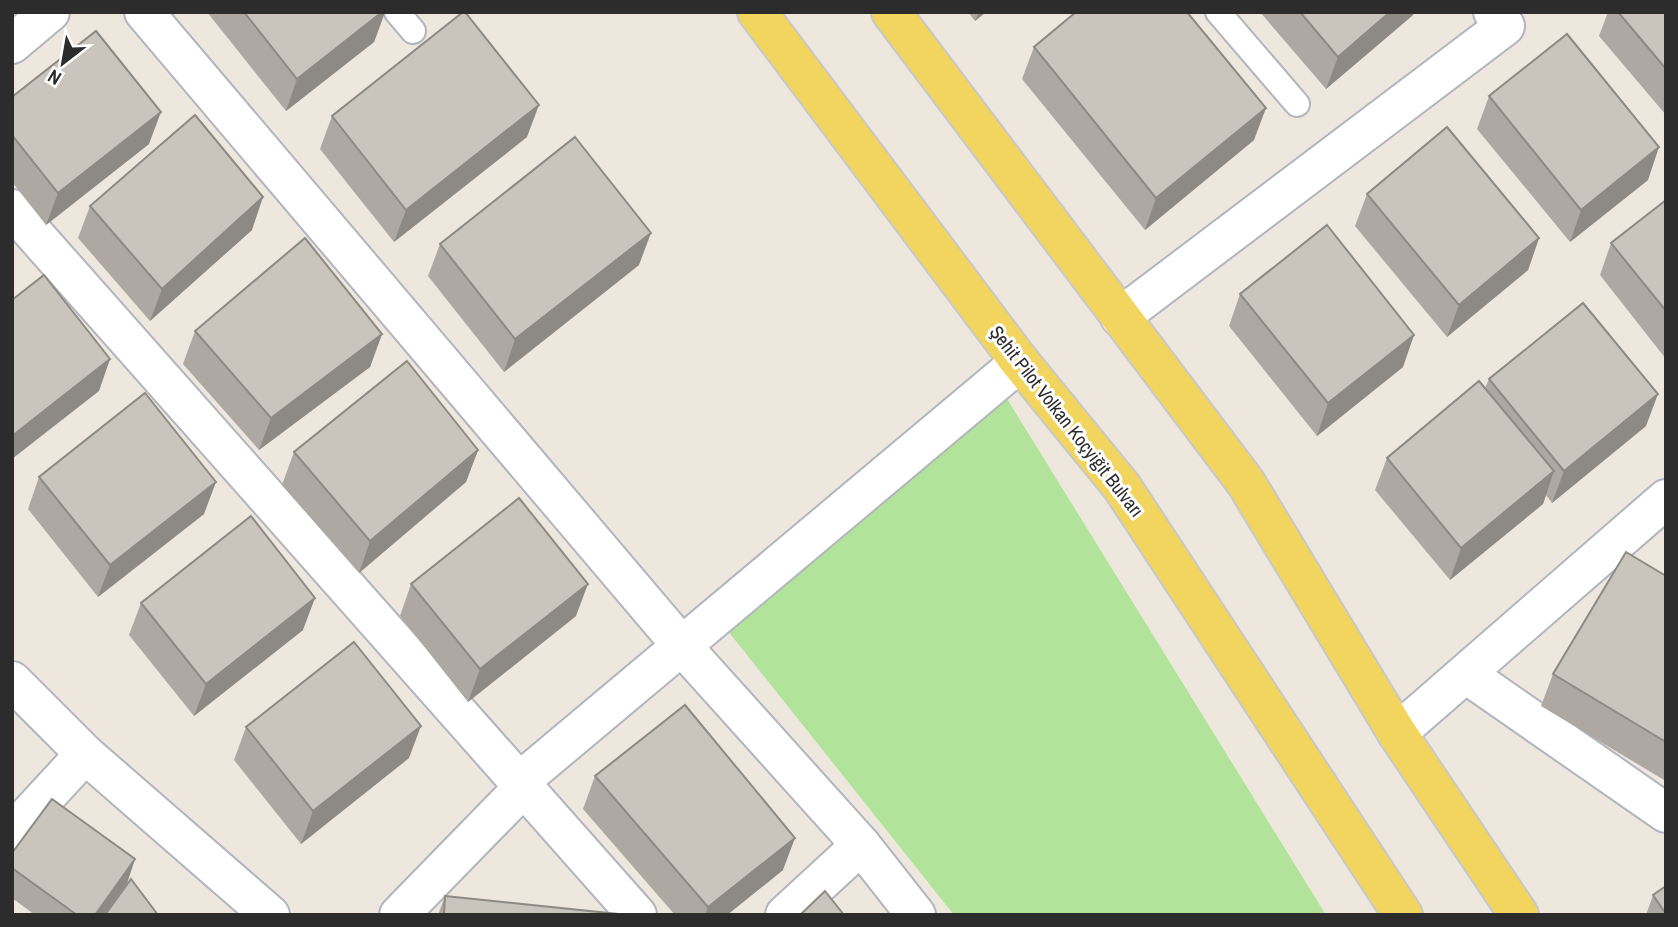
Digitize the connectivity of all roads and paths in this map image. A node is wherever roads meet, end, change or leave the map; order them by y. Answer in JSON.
{"nodes":[{"id":1,"x":50,"y":12,"type":"edge"},
{"id":2,"x":144,"y":12,"type":"edge"},
{"id":3,"x":757,"y":12,"type":"edge"},
{"id":4,"x":891,"y":12,"type":"edge"},
{"id":5,"x":1218,"y":12,"type":"edge"},
{"id":6,"x":1493,"y":12,"type":"edge"},
{"id":7,"x":12,"y":44,"type":"edge"},
{"id":8,"x":1297,"y":104,"type":"dead end"},
{"id":9,"x":12,"y":209,"type":"edge"},
{"id":10,"x":1120,"y":317,"type":"junction"},
{"id":11,"x":1020,"y":362,"type":"junction"},
{"id":12,"x":1666,"y":499,"type":"edge"},
{"id":13,"x":1595,"y":560,"type":"junction"},
{"id":14,"x":1631,"y":580,"type":"edge"},
{"id":15,"x":681,"y":645,"type":"junction"},
{"id":16,"x":1465,"y":674,"type":"junction"},
{"id":17,"x":12,"y":681,"type":"edge"},
{"id":18,"x":1397,"y":733,"type":"junction"},
{"id":19,"x":85,"y":754,"type":"junction"},
{"id":20,"x":518,"y":783,"type":"junction"},
{"id":21,"x":1666,"y":813,"type":"edge"},
{"id":22,"x":12,"y":832,"type":"edge"},
{"id":23,"x":860,"y":845,"type":"junction"},
{"id":24,"x":270,"y":915,"type":"edge"},
{"id":25,"x":399,"y":915,"type":"edge"},
{"id":26,"x":637,"y":915,"type":"edge"},
{"id":27,"x":785,"y":915,"type":"edge"},
{"id":28,"x":916,"y":915,"type":"edge"},
{"id":29,"x":1403,"y":915,"type":"edge"},
{"id":30,"x":1519,"y":915,"type":"edge"}],
"edges":[{"from":1,"to":7,"type":"street"},
{"from":2,"to":15,"type":"street"},
{"from":3,"to":11,"type":"main road","name":"Şehit Pilot Volkan Koçyiğit Bulvarı"},
{"from":4,"to":10,"type":"main road"},
{"from":5,"to":8,"type":"lane"},
{"from":6,"to":10,"type":"street"},
{"from":9,"to":20,"type":"street"},
{"from":10,"to":18,"type":"main road"},
{"from":11,"to":15,"type":"street"},
{"from":11,"to":29,"type":"main road","name":"Şehit Pilot Volkan Koçyiğit Bulvarı"},
{"from":12,"to":13,"type":"street"},
{"from":13,"to":14,"type":"street"},
{"from":13,"to":16,"type":"street"},
{"from":15,"to":20,"type":"street"},
{"from":15,"to":23,"type":"street"},
{"from":16,"to":18,"type":"street"},
{"from":16,"to":21,"type":"street"},
{"from":17,"to":19,"type":"street"},
{"from":18,"to":30,"type":"main road"},
{"from":19,"to":22,"type":"street"},
{"from":19,"to":24,"type":"street"},
{"from":20,"to":25,"type":"street"},
{"from":20,"to":26,"type":"street"},
{"from":23,"to":27,"type":"street"},
{"from":23,"to":28,"type":"street"}]}
